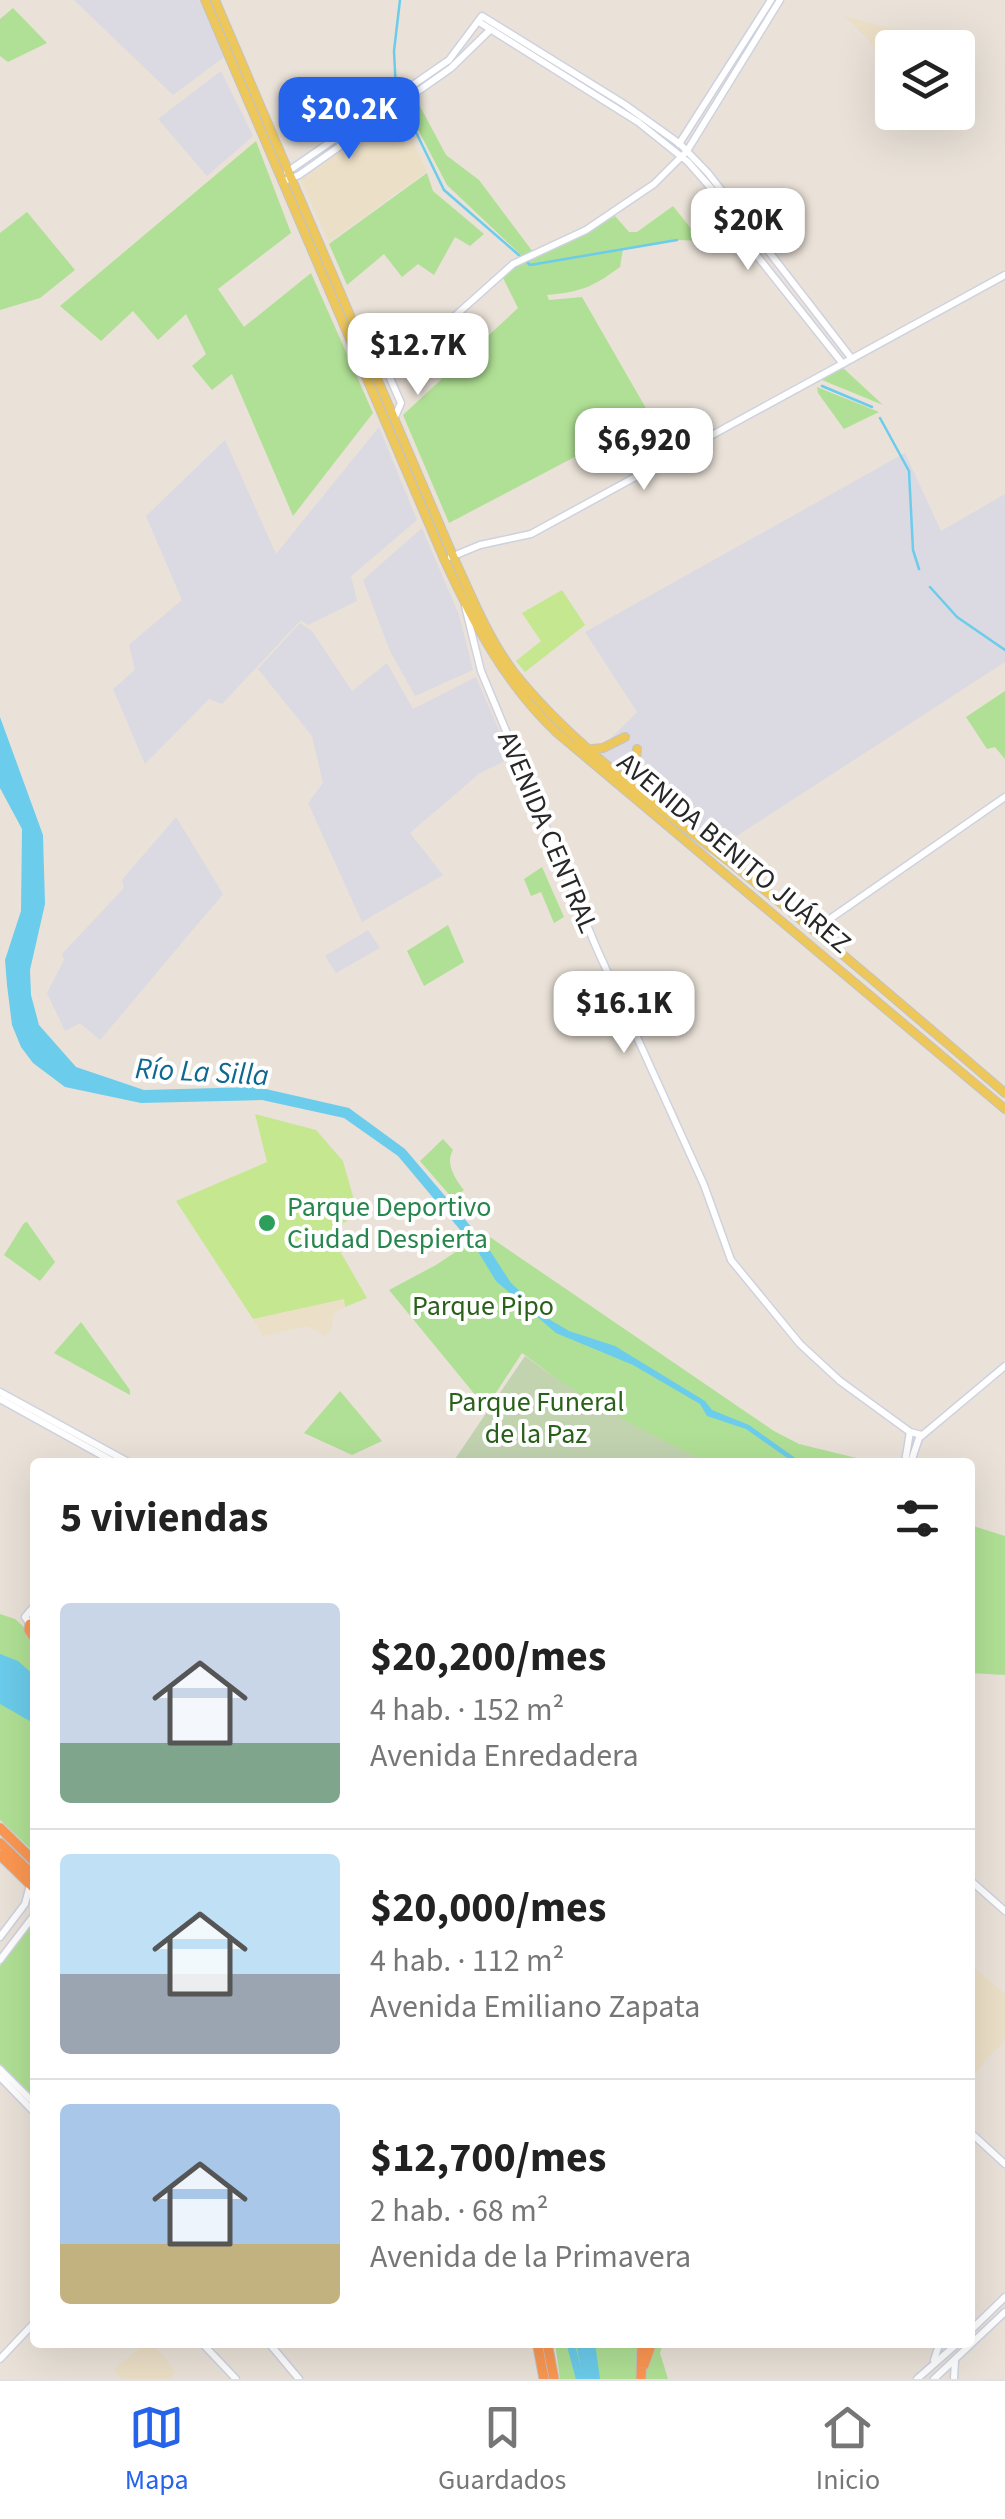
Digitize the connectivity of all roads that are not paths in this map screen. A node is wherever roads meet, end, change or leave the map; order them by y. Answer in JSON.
{"nodes":[{"id":1,"x":205,"y":0,"type":"edge"},
{"id":2,"x":215,"y":0,"type":"edge"},
{"id":3,"x":771,"y":0,"type":"edge"},
{"id":4,"x":780,"y":0,"type":"edge"},
{"id":5,"x":481,"y":19,"type":"junction"},
{"id":6,"x":492,"y":30,"type":"junction"},
{"id":7,"x":407,"y":95,"type":"junction"},
{"id":8,"x":681,"y":150,"type":"junction"},
{"id":9,"x":285,"y":177,"type":"junction"},
{"id":10,"x":1005,"y":276,"type":"edge"},
{"id":11,"x":353,"y":320,"type":"junction"},
{"id":12,"x":852,"y":360,"type":"junction"},
{"id":13,"x":843,"y":364,"type":"junction"},
{"id":14,"x":390,"y":374,"type":"junction"},
{"id":15,"x":389,"y":420,"type":"junction"},
{"id":16,"x":449,"y":558,"type":"junction"},
{"id":17,"x":464,"y":604,"type":"junction"},
{"id":18,"x":625,"y":737,"type":"dead end"},
{"id":19,"x":567,"y":741,"type":"junction"},
{"id":20,"x":590,"y":748,"type":"junction"},
{"id":21,"x":636,"y":750,"type":"dead end"},
{"id":22,"x":610,"y":766,"type":"junction"},
{"id":23,"x":641,"y":790,"type":"junction"},
{"id":24,"x":1005,"y":797,"type":"edge"},
{"id":25,"x":645,"y":806,"type":"junction"},
{"id":26,"x":777,"y":916,"type":"junction"},
{"id":27,"x":814,"y":930,"type":"junction"},
{"id":28,"x":816,"y":950,"type":"junction"},
{"id":29,"x":825,"y":958,"type":"junction"},
{"id":30,"x":859,"y":969,"type":"junction"},
{"id":31,"x":946,"y":1058,"type":"junction"},
{"id":32,"x":994,"y":1084,"type":"junction"},
{"id":33,"x":1005,"y":1093,"type":"edge"},
{"id":34,"x":1005,"y":1109,"type":"edge"},
{"id":35,"x":1005,"y":1366,"type":"edge"},
{"id":36,"x":0,"y":1396,"type":"edge"},
{"id":37,"x":910,"y":1435,"type":"junction"},
{"id":38,"x":922,"y":1435,"type":"junction"},
{"id":39,"x":107,"y":1458,"type":"edge"},
{"id":40,"x":120,"y":1458,"type":"edge"},
{"id":41,"x":908,"y":1458,"type":"edge"},
{"id":42,"x":910,"y":1458,"type":"edge"},
{"id":43,"x":0,"y":1828,"type":"edge"},
{"id":44,"x":0,"y":1843,"type":"edge"},
{"id":45,"x":0,"y":1855,"type":"edge"},
{"id":46,"x":30,"y":1857,"type":"edge"},
{"id":47,"x":30,"y":1880,"type":"edge"},
{"id":48,"x":30,"y":1881,"type":"edge"},
{"id":49,"x":975,"y":1884,"type":"edge"},
{"id":50,"x":30,"y":1893,"type":"edge"},
{"id":51,"x":1005,"y":1911,"type":"edge"},
{"id":52,"x":18,"y":1913,"type":"junction"},
{"id":53,"x":28,"y":1921,"type":"joint"},
{"id":54,"x":0,"y":1937,"type":"edge"},
{"id":55,"x":0,"y":1959,"type":"edge"},
{"id":56,"x":0,"y":2069,"type":"edge"},
{"id":57,"x":0,"y":2077,"type":"edge"},
{"id":58,"x":30,"y":2099,"type":"edge"},
{"id":59,"x":30,"y":2108,"type":"edge"},
{"id":60,"x":975,"y":2137,"type":"edge"},
{"id":61,"x":1005,"y":2164,"type":"edge"},
{"id":62,"x":1005,"y":2297,"type":"edge"},
{"id":63,"x":1005,"y":2312,"type":"edge"},
{"id":64,"x":975,"y":2325,"type":"edge"},
{"id":65,"x":30,"y":2327,"type":"edge"},
{"id":66,"x":975,"y":2341,"type":"edge"},
{"id":67,"x":207,"y":2348,"type":"edge"},
{"id":68,"x":273,"y":2348,"type":"edge"},
{"id":69,"x":538,"y":2348,"type":"edge"},
{"id":70,"x":549,"y":2348,"type":"edge"},
{"id":71,"x":642,"y":2348,"type":"edge"},
{"id":72,"x":650,"y":2348,"type":"edge"},
{"id":73,"x":937,"y":2348,"type":"edge"},
{"id":74,"x":951,"y":2348,"type":"edge"},
{"id":75,"x":954,"y":2348,"type":"edge"},
{"id":76,"x":956,"y":2348,"type":"edge"},
{"id":77,"x":968,"y":2348,"type":"edge"},
{"id":78,"x":0,"y":2359,"type":"edge"},
{"id":79,"x":955,"y":2361,"type":"junction"},
{"id":80,"x":929,"y":2368,"type":"junction"},
{"id":81,"x":641,"y":2376,"type":"edge"},
{"id":82,"x":917,"y":2378,"type":"edge"},
{"id":83,"x":236,"y":2379,"type":"edge"},
{"id":84,"x":299,"y":2379,"type":"edge"},
{"id":85,"x":544,"y":2379,"type":"edge"},
{"id":86,"x":554,"y":2379,"type":"edge"},
{"id":87,"x":933,"y":2379,"type":"edge"},
{"id":88,"x":957,"y":2379,"type":"edge"}],
"edges":[{"from":1,"to":9,"type":"main road"},
{"from":2,"to":9,"type":"main road"},
{"from":3,"to":8,"type":"street"},
{"from":4,"to":8,"type":"street"},
{"from":5,"to":6,"type":"street"},
{"from":5,"to":7,"type":"street"},
{"from":5,"to":8,"type":"street"},
{"from":6,"to":7,"type":"street"},
{"from":6,"to":8,"type":"street"},
{"from":7,"to":9,"type":"street"},
{"from":8,"to":12,"type":"street"},
{"from":8,"to":13,"type":"street"},
{"from":8,"to":14,"type":"street"},
{"from":9,"to":11,"type":"main road"},
{"from":9,"to":15,"type":"main road"},
{"from":10,"to":12,"type":"street"},
{"from":11,"to":14,"type":"street"},
{"from":11,"to":15,"type":"main road"},
{"from":12,"to":13,"type":"street"},
{"from":13,"to":16,"type":"street"},
{"from":14,"to":15,"type":"street"},
{"from":15,"to":16,"type":"main road"},
{"from":15,"to":16,"type":"main road"},
{"from":16,"to":17,"type":"main road","name":"AVENIDA BENITO JUÁREZ"},
{"from":16,"to":20,"type":"main road","name":"AVENIDA BENITO JUÁREZ"},
{"from":17,"to":19,"type":"main road","name":"AVENIDA BENITO JUÁREZ"},
{"from":17,"to":37,"type":"street","name":"AVENIDA CENTRAL"},
{"from":18,"to":20,"type":"main road"},
{"from":19,"to":22,"type":"main road"},
{"from":19,"to":25,"type":"main road","name":"AVENIDA BENITO JUÁREZ"},
{"from":20,"to":22,"type":"main road","name":"AVENIDA BENITO JUÁREZ"},
{"from":21,"to":23,"type":"main road"},
{"from":22,"to":23,"type":"main road","name":"AVENIDA BENITO JUÁREZ"},
{"from":22,"to":25,"type":"main road"},
{"from":23,"to":27,"type":"main road","name":"AVENIDA BENITO JUÁREZ"},
{"from":24,"to":27,"type":"street"},
{"from":25,"to":26,"type":"main road","name":"AVENIDA BENITO JUÁREZ"},
{"from":26,"to":27,"type":"main road"},
{"from":26,"to":28,"type":"main road","name":"AVENIDA BENITO JUÁREZ"},
{"from":27,"to":28,"type":"main road"},
{"from":27,"to":30,"type":"main road","name":"AVENIDA BENITO JUÁREZ"},
{"from":28,"to":29,"type":"main road","name":"AVENIDA BENITO JUÁREZ"},
{"from":29,"to":30,"type":"main road"},
{"from":29,"to":31,"type":"main road","name":"AVENIDA BENITO JUÁREZ"},
{"from":30,"to":32,"type":"main road","name":"AVENIDA BENITO JUÁREZ"},
{"from":31,"to":32,"type":"main road"},
{"from":31,"to":34,"type":"main road","name":"AVENIDA BENITO JUÁREZ"},
{"from":32,"to":33,"type":"main road","name":"AVENIDA BENITO JUÁREZ"},
{"from":35,"to":38,"type":"street"},
{"from":36,"to":39,"type":"street"},
{"from":36,"to":40,"type":"street"},
{"from":37,"to":38,"type":"street"},
{"from":37,"to":41,"type":"street"},
{"from":38,"to":42,"type":"street"},
{"from":43,"to":46,"type":"highway"},
{"from":44,"to":47,"type":"highway"},
{"from":45,"to":48,"type":"highway"},
{"from":49,"to":51,"type":"street"},
{"from":50,"to":52,"type":"street"},
{"from":52,"to":53,"type":"street"},
{"from":52,"to":54,"type":"street"},
{"from":53,"to":55,"type":"street"},
{"from":56,"to":58,"type":"street"},
{"from":57,"to":59,"type":"street"},
{"from":60,"to":61,"type":"street"},
{"from":62,"to":64,"type":"street"},
{"from":63,"to":66,"type":"street"},
{"from":65,"to":78,"type":"street"},
{"from":67,"to":83,"type":"street"},
{"from":68,"to":84,"type":"street"},
{"from":69,"to":85,"type":"highway"},
{"from":70,"to":86,"type":"highway"},
{"from":71,"to":81,"type":"highway"},
{"from":72,"to":81,"type":"highway"},
{"from":73,"to":80,"type":"street"},
{"from":74,"to":80,"type":"street"},
{"from":75,"to":87,"type":"street"},
{"from":76,"to":79,"type":"street"},
{"from":77,"to":79,"type":"street"},
{"from":79,"to":87,"type":"street"},
{"from":79,"to":88,"type":"street"},
{"from":80,"to":82,"type":"street"},
{"from":80,"to":87,"type":"street"}]}
